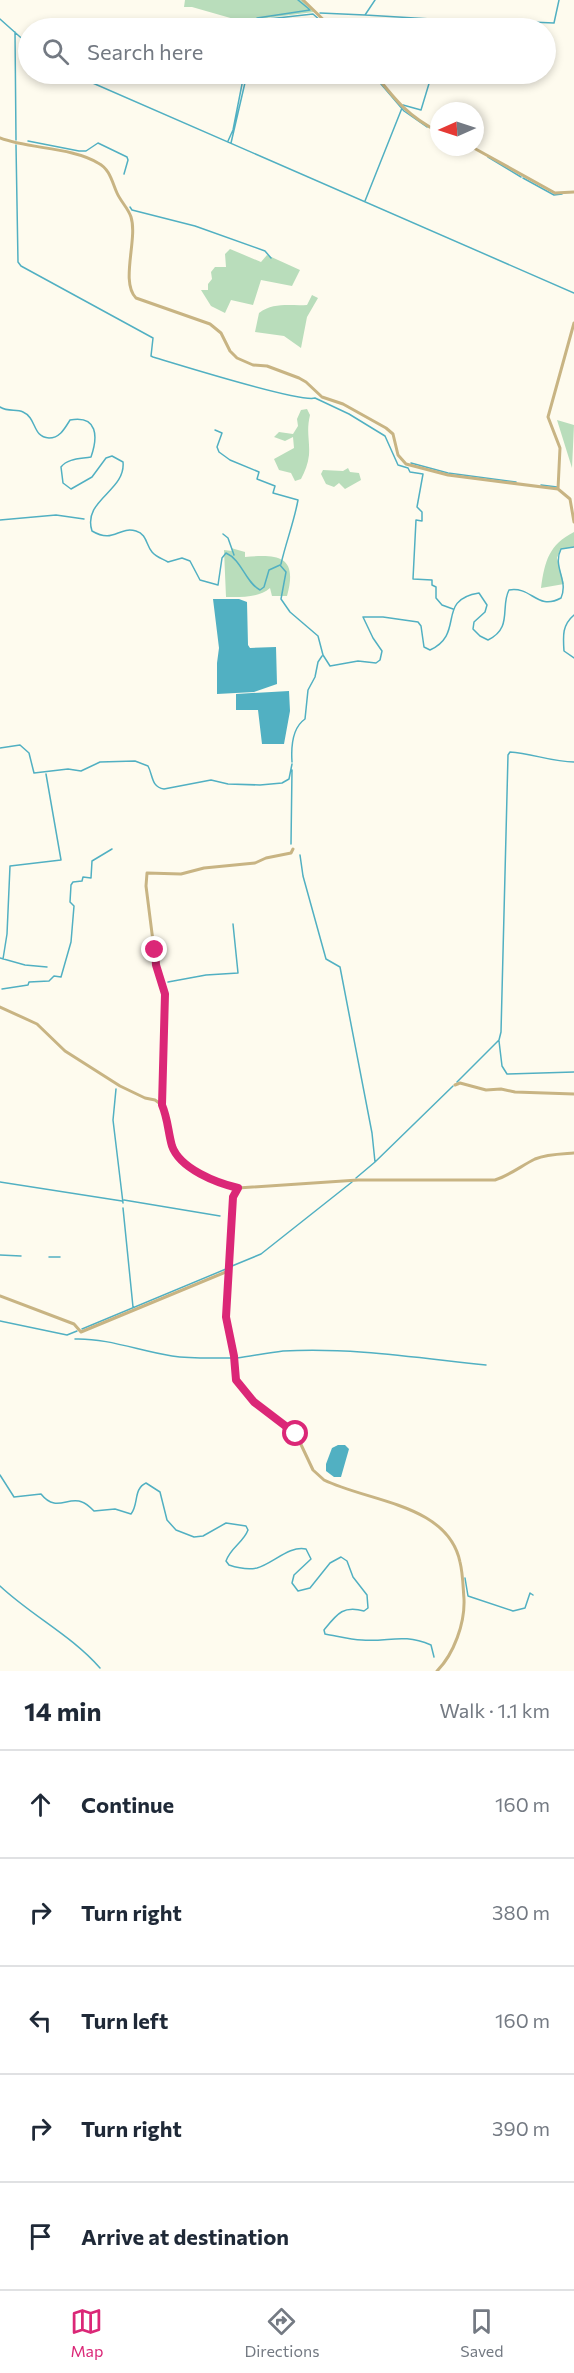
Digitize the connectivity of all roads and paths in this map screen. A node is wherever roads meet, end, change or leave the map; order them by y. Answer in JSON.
{"nodes":[{"id":1,"x":303,"y":0,"type":"edge"},
{"id":2,"x":322,"y":18,"type":"edge"},
{"id":3,"x":383,"y":84,"type":"edge"},
{"id":4,"x":430,"y":128,"type":"edge"},
{"id":5,"x":0,"y":138,"type":"edge"},
{"id":6,"x":484,"y":154,"type":"edge"},
{"id":7,"x":574,"y":192,"type":"edge"},
{"id":8,"x":574,"y":323,"type":"edge"},
{"id":9,"x":558,"y":489,"type":"junction"},
{"id":10,"x":572,"y":499,"type":"edge"},
{"id":11,"x":574,"y":522,"type":"edge"},
{"id":12,"x":293,"y":849,"type":"dead end"},
{"id":13,"x":0,"y":1007,"type":"edge"},
{"id":14,"x":455,"y":1085,"type":"dead end"},
{"id":15,"x":574,"y":1094,"type":"edge"},
{"id":16,"x":162,"y":1105,"type":"junction"},
{"id":17,"x":574,"y":1153,"type":"edge"},
{"id":18,"x":238,"y":1188,"type":"junction"},
{"id":19,"x":228,"y":1270,"type":"junction"},
{"id":20,"x":0,"y":1296,"type":"edge"},
{"id":21,"x":437,"y":1671,"type":"edge"}],
"edges":[{"from":1,"to":2,"type":"street"},
{"from":3,"to":4,"type":"street"},
{"from":5,"to":9,"type":"street"},
{"from":6,"to":7,"type":"street"},
{"from":8,"to":9,"type":"street"},
{"from":9,"to":10,"type":"street"},
{"from":10,"to":11,"type":"street"},
{"from":12,"to":16,"type":"street"},
{"from":13,"to":16,"type":"street"},
{"from":14,"to":15,"type":"street"},
{"from":16,"to":18,"type":"street"},
{"from":17,"to":18,"type":"street"},
{"from":18,"to":19,"type":"street"},
{"from":19,"to":20,"type":"street"},
{"from":19,"to":21,"type":"street"}]}
